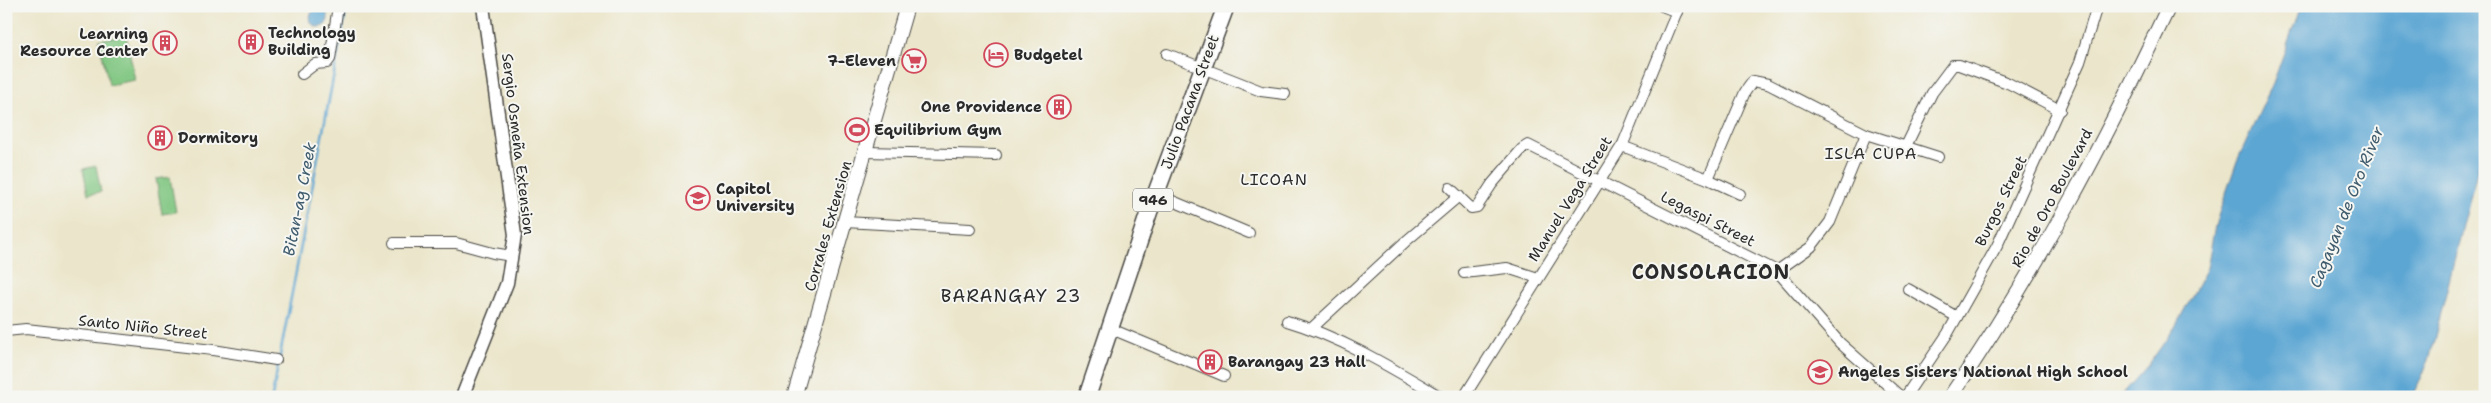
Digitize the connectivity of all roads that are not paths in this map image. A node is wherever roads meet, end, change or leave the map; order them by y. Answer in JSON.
{"nodes":[{"id":1,"x":338,"y":6,"type":"edge"},
{"id":2,"x":483,"y":6,"type":"edge"},
{"id":3,"x":907,"y":6,"type":"edge"},
{"id":4,"x":1226,"y":6,"type":"edge"},
{"id":5,"x":1662,"y":6,"type":"edge"},
{"id":6,"x":2097,"y":6,"type":"edge"},
{"id":7,"x":2169,"y":6,"type":"edge"},
{"id":8,"x":1678,"y":9,"type":"edge"},
{"id":9,"x":1167,"y":54,"type":"dead end"},
{"id":10,"x":1203,"y":68,"type":"junction"},
{"id":11,"x":302,"y":74,"type":"dead end"},
{"id":12,"x":1285,"y":94,"type":"dead end"},
{"id":13,"x":2060,"y":110,"type":"junction"},
{"id":14,"x":1866,"y":134,"type":"junction"},
{"id":15,"x":1622,"y":146,"type":"junction"},
{"id":16,"x":1906,"y":146,"type":"junction"},
{"id":17,"x":866,"y":152,"type":"junction"},
{"id":18,"x":996,"y":155,"type":"dead end"},
{"id":19,"x":1938,"y":157,"type":"dead end"},
{"id":20,"x":1708,"y":179,"type":"junction"},
{"id":21,"x":1601,"y":182,"type":"junction"},
{"id":22,"x":1450,"y":188,"type":"dead end"},
{"id":23,"x":1156,"y":194,"type":"junction"},
{"id":24,"x":1740,"y":194,"type":"dead end"},
{"id":25,"x":1459,"y":196,"type":"junction"},
{"id":26,"x":845,"y":222,"type":"junction"},
{"id":27,"x":970,"y":229,"type":"dead end"},
{"id":28,"x":1249,"y":233,"type":"dead end"},
{"id":29,"x":394,"y":243,"type":"dead end"},
{"id":30,"x":512,"y":256,"type":"junction"},
{"id":31,"x":1778,"y":271,"type":"junction"},
{"id":32,"x":1464,"y":273,"type":"dead end"},
{"id":33,"x":1538,"y":278,"type":"junction"},
{"id":34,"x":1908,"y":289,"type":"dead end"},
{"id":35,"x":1957,"y":317,"type":"junction"},
{"id":36,"x":1287,"y":321,"type":"dead end"},
{"id":37,"x":1109,"y":328,"type":"junction"},
{"id":38,"x":1312,"y":328,"type":"junction"},
{"id":39,"x":6,"y":332,"type":"edge"},
{"id":40,"x":276,"y":360,"type":"dead end"},
{"id":41,"x":1224,"y":376,"type":"dead end"},
{"id":42,"x":462,"y":397,"type":"edge"},
{"id":43,"x":794,"y":397,"type":"edge"},
{"id":44,"x":1087,"y":397,"type":"edge"},
{"id":45,"x":1441,"y":397,"type":"edge"},
{"id":46,"x":1464,"y":397,"type":"edge"},
{"id":47,"x":1901,"y":397,"type":"edge"},
{"id":48,"x":1905,"y":397,"type":"edge"},
{"id":49,"x":1950,"y":397,"type":"edge"}],
"edges":[{"from":1,"to":11,"type":"street"},
{"from":2,"to":30,"type":"street","name":"Sergio Osmeña Extension"},
{"from":3,"to":17,"type":"main road","name":"Corrales Extension"},
{"from":4,"to":10,"type":"main road","name":"Julio Pacana Street","number":"946"},
{"from":5,"to":8,"type":"street"},
{"from":6,"to":13,"type":"street","name":"Burgos Street"},
{"from":7,"to":49,"type":"main road","name":"Rio de Oro Boulevard"},
{"from":8,"to":15,"type":"street","name":"Manuel Vega Street"},
{"from":9,"to":10,"type":"street"},
{"from":10,"to":12,"type":"street"},
{"from":10,"to":23,"type":"main road","name":"Julio Pacana Street","number":"946"},
{"from":13,"to":16,"type":"street"},
{"from":13,"to":35,"type":"street","name":"Burgos Street"},
{"from":14,"to":16,"type":"street"},
{"from":14,"to":20,"type":"street"},
{"from":14,"to":31,"type":"street"},
{"from":15,"to":20,"type":"street"},
{"from":15,"to":21,"type":"street","name":"Manuel Vega Street"},
{"from":16,"to":19,"type":"street"},
{"from":17,"to":18,"type":"street"},
{"from":17,"to":26,"type":"main road","name":"Corrales Extension"},
{"from":20,"to":24,"type":"street"},
{"from":21,"to":25,"type":"street","name":"Legaspi Street"},
{"from":21,"to":31,"type":"street","name":"Legaspi Street"},
{"from":21,"to":33,"type":"street","name":"Manuel Vega Street"},
{"from":22,"to":25,"type":"street"},
{"from":23,"to":28,"type":"street"},
{"from":23,"to":37,"type":"main road","name":"Julio Pacana Street","number":"946"},
{"from":25,"to":38,"type":"street"},
{"from":26,"to":27,"type":"street"},
{"from":26,"to":43,"type":"main road","name":"Corrales Extension"},
{"from":29,"to":30,"type":"street"},
{"from":30,"to":42,"type":"street","name":"Sergio Osmeña Extension"},
{"from":31,"to":47,"type":"street","name":"Legaspi Street"},
{"from":32,"to":33,"type":"street"},
{"from":33,"to":46,"type":"street","name":"Manuel Vega Street"},
{"from":34,"to":35,"type":"street"},
{"from":35,"to":48,"type":"street","name":"Burgos Street"},
{"from":36,"to":38,"type":"street"},
{"from":37,"to":41,"type":"street"},
{"from":37,"to":44,"type":"main road","name":"Julio Pacana Street","number":"946"},
{"from":38,"to":45,"type":"street"},
{"from":39,"to":40,"type":"street","name":"Santo Niño Street"}]}
